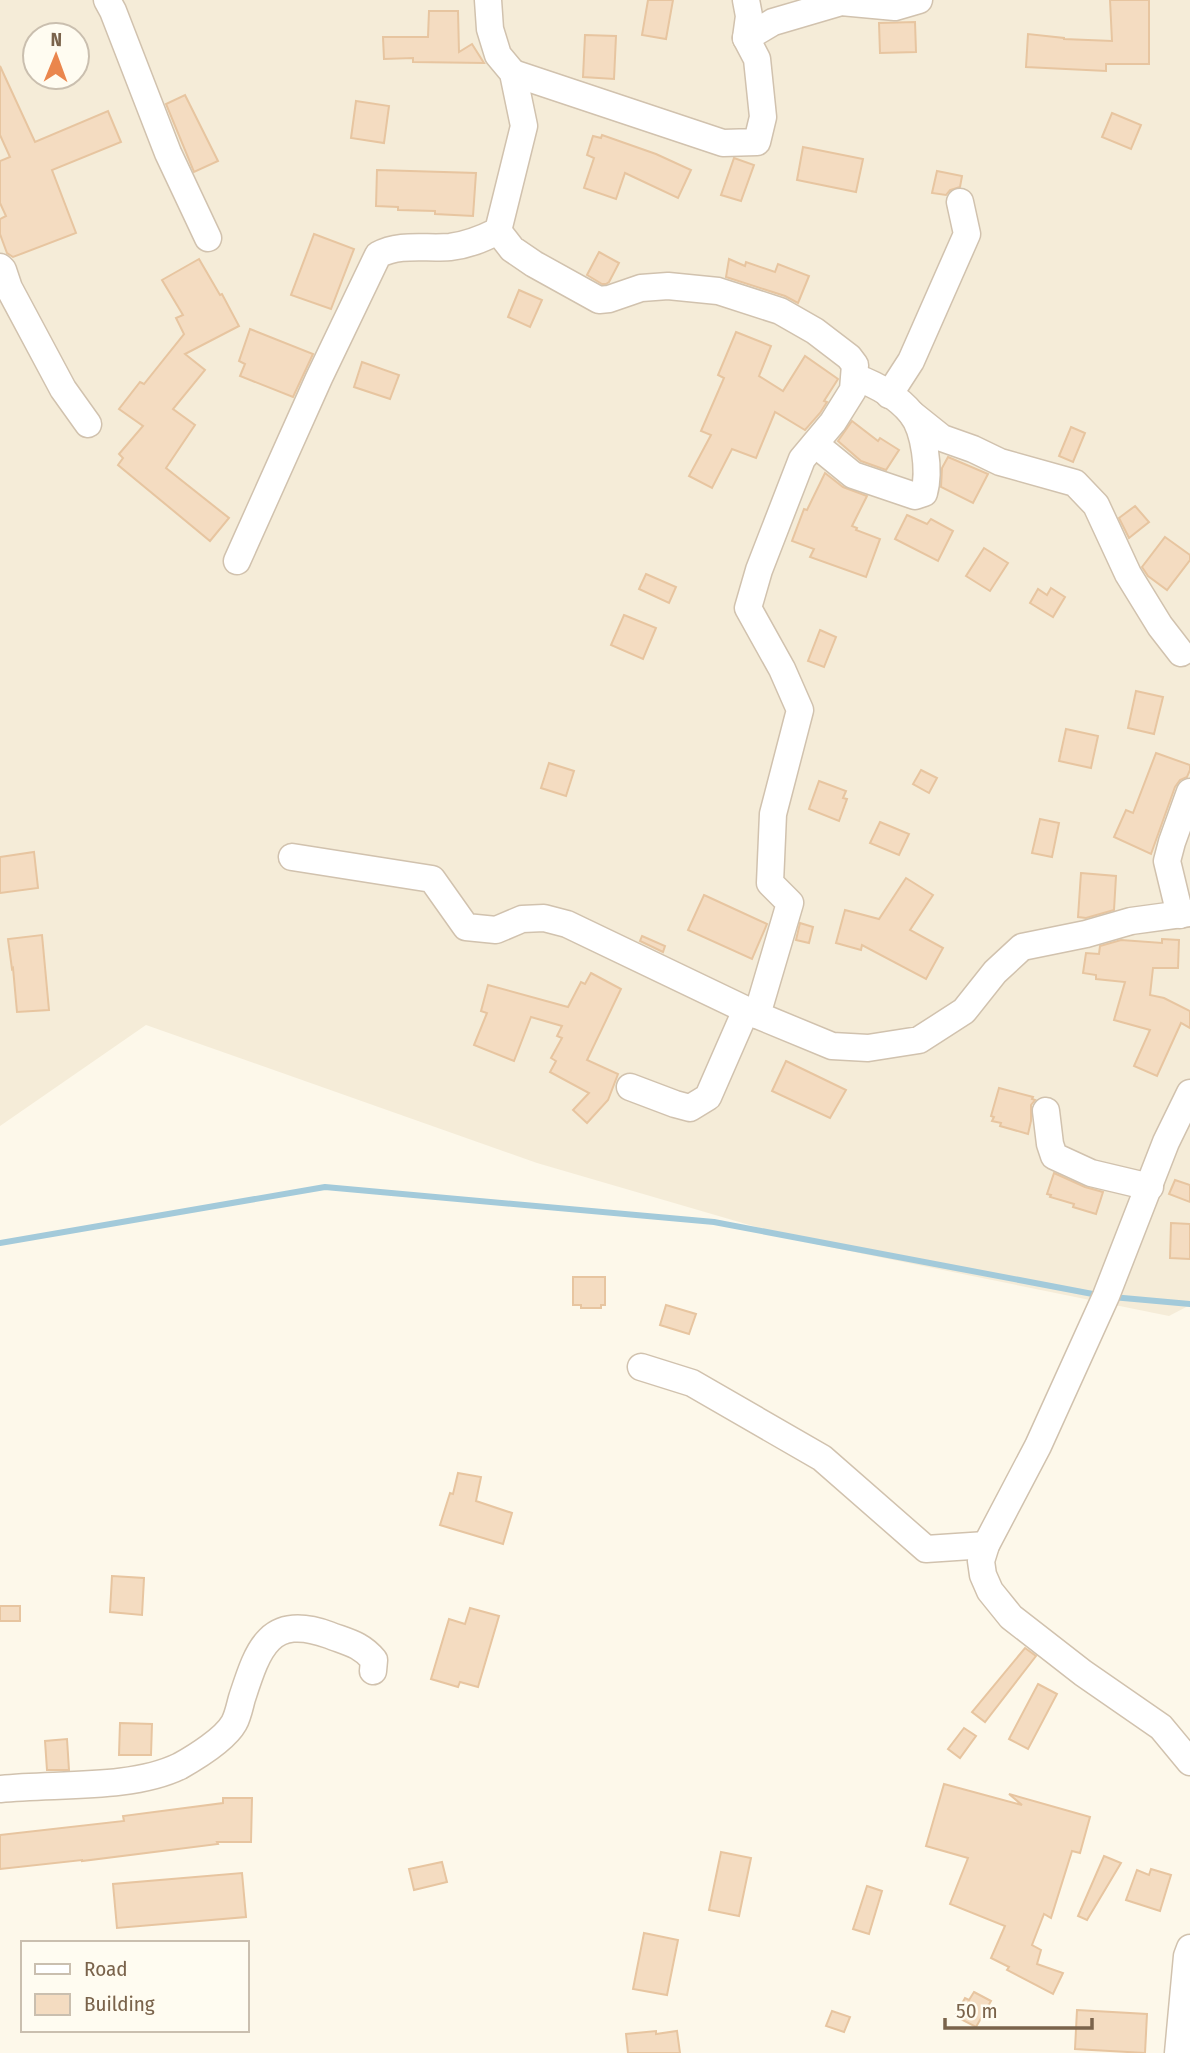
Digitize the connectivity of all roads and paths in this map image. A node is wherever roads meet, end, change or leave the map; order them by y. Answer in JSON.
{"nodes":[{"id":1,"x":107,"y":0,"type":"edge"},
{"id":2,"x":488,"y":0,"type":"edge"},
{"id":3,"x":746,"y":0,"type":"edge"},
{"id":4,"x":919,"y":0,"type":"edge"},
{"id":5,"x":746,"y":38,"type":"junction"},
{"id":6,"x":513,"y":73,"type":"junction"},
{"id":7,"x":960,"y":202,"type":"dead end"},
{"id":8,"x":498,"y":231,"type":"junction"},
{"id":9,"x":208,"y":238,"type":"dead end"},
{"id":10,"x":0,"y":267,"type":"edge"},
{"id":11,"x":855,"y":377,"type":"junction"},
{"id":12,"x":889,"y":395,"type":"junction"},
{"id":13,"x":912,"y":414,"type":"junction"},
{"id":14,"x":88,"y":424,"type":"dead end"},
{"id":15,"x":815,"y":444,"type":"junction"},
{"id":16,"x":237,"y":561,"type":"dead end"},
{"id":17,"x":1181,"y":653,"type":"dead end"},
{"id":18,"x":1190,"y":792,"type":"edge"},
{"id":19,"x":292,"y":857,"type":"dead end"},
{"id":20,"x":1185,"y":914,"type":"edge"},
{"id":21,"x":751,"y":1013,"type":"junction"},
{"id":22,"x":630,"y":1087,"type":"dead end"},
{"id":23,"x":1190,"y":1093,"type":"edge"},
{"id":24,"x":1046,"y":1111,"type":"dead end"},
{"id":25,"x":1150,"y":1186,"type":"junction"},
{"id":26,"x":640,"y":1367,"type":"dead end"},
{"id":27,"x":986,"y":1545,"type":"junction"},
{"id":28,"x":373,"y":1671,"type":"dead end"},
{"id":29,"x":1190,"y":1762,"type":"edge"},
{"id":30,"x":0,"y":1789,"type":"edge"},
{"id":31,"x":1190,"y":1948,"type":"edge"},
{"id":32,"x":1178,"y":2053,"type":"edge"}],
"edges":[{"from":1,"to":9,"type":"street"},
{"from":2,"to":6,"type":"street"},
{"from":3,"to":5,"type":"street"},
{"from":4,"to":5,"type":"street"},
{"from":5,"to":6,"type":"street"},
{"from":6,"to":8,"type":"street"},
{"from":7,"to":12,"type":"street"},
{"from":8,"to":11,"type":"street"},
{"from":8,"to":16,"type":"street"},
{"from":10,"to":14,"type":"street"},
{"from":11,"to":12,"type":"street"},
{"from":11,"to":15,"type":"street"},
{"from":12,"to":13,"type":"street"},
{"from":13,"to":15,"type":"street"},
{"from":13,"to":17,"type":"street"},
{"from":15,"to":21,"type":"street"},
{"from":18,"to":20,"type":"street"},
{"from":19,"to":21,"type":"street"},
{"from":20,"to":21,"type":"street"},
{"from":21,"to":22,"type":"street"},
{"from":23,"to":25,"type":"street"},
{"from":24,"to":25,"type":"street"},
{"from":25,"to":27,"type":"street"},
{"from":26,"to":27,"type":"street"},
{"from":27,"to":29,"type":"street"},
{"from":28,"to":30,"type":"street"},
{"from":31,"to":32,"type":"street"}]}
